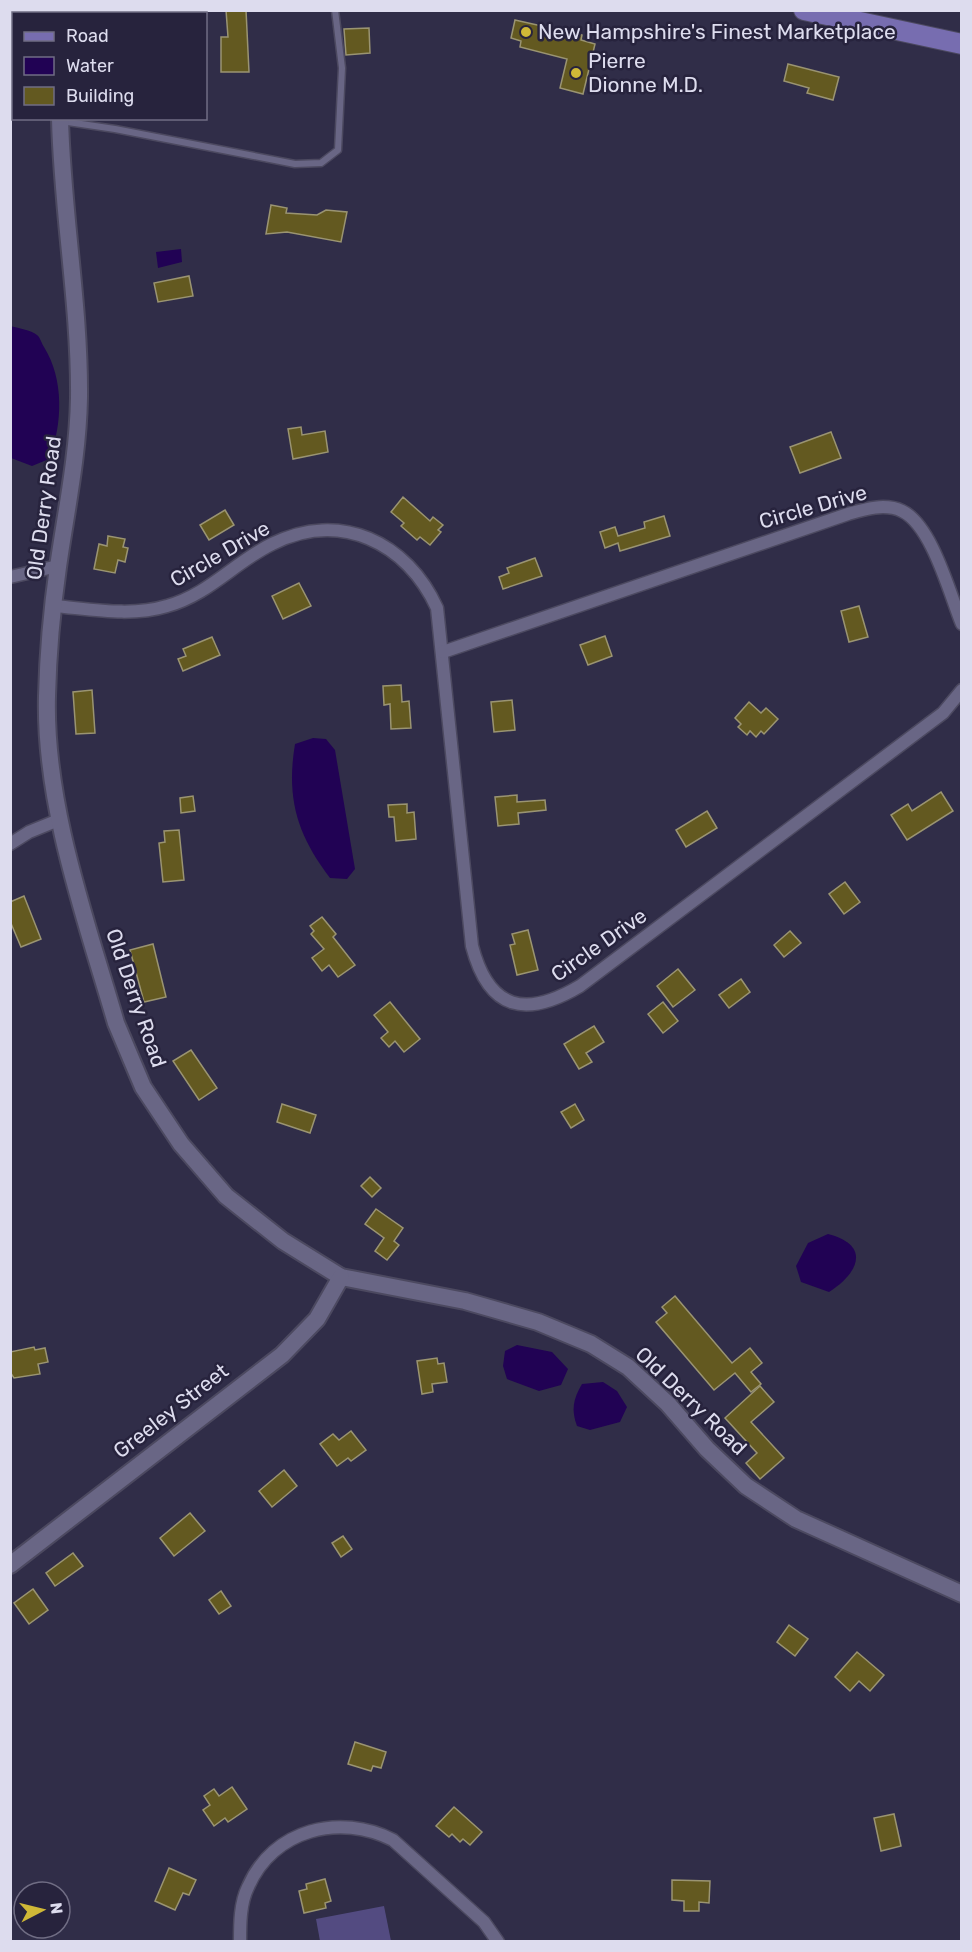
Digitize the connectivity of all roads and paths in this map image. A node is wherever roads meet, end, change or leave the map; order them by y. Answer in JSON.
{"nodes":[{"id":1,"x":335,"y":10,"type":"edge"},
{"id":2,"x":804,"y":10,"type":"edge"},
{"id":3,"x":962,"y":44,"type":"edge"},
{"id":4,"x":60,"y":120,"type":"edge"},
{"id":5,"x":58,"y":566,"type":"junction"},
{"id":6,"x":10,"y":578,"type":"edge"},
{"id":7,"x":54,"y":606,"type":"junction"},
{"id":8,"x":962,"y":624,"type":"edge"},
{"id":9,"x":443,"y":652,"type":"junction"},
{"id":10,"x":962,"y":690,"type":"edge"},
{"id":11,"x":61,"y":819,"type":"junction"},
{"id":12,"x":10,"y":844,"type":"edge"},
{"id":13,"x":341,"y":1277,"type":"junction"},
{"id":14,"x":10,"y":1565,"type":"edge"},
{"id":15,"x":962,"y":1594,"type":"edge"},
{"id":16,"x":240,"y":1941,"type":"edge"},
{"id":17,"x":498,"y":1941,"type":"edge"}],
"edges":[{"from":1,"to":4,"type":"lane"},
{"from":2,"to":3,"type":"main road"},
{"from":4,"to":5,"type":"street","name":"Old Derry Road"},
{"from":5,"to":6,"type":"street"},
{"from":5,"to":7,"type":"street","name":"Old Derry Road"},
{"from":7,"to":9,"type":"street","name":"Circle Drive"},
{"from":7,"to":11,"type":"street","name":"Old Derry Road"},
{"from":8,"to":9,"type":"street","name":"Circle Drive"},
{"from":9,"to":10,"type":"street","name":"Circle Drive"},
{"from":11,"to":12,"type":"street"},
{"from":11,"to":13,"type":"street","name":"Old Derry Road"},
{"from":13,"to":14,"type":"street","name":"Greeley Street"},
{"from":13,"to":15,"type":"street","name":"Old Derry Road"},
{"from":16,"to":17,"type":"street"}]}
